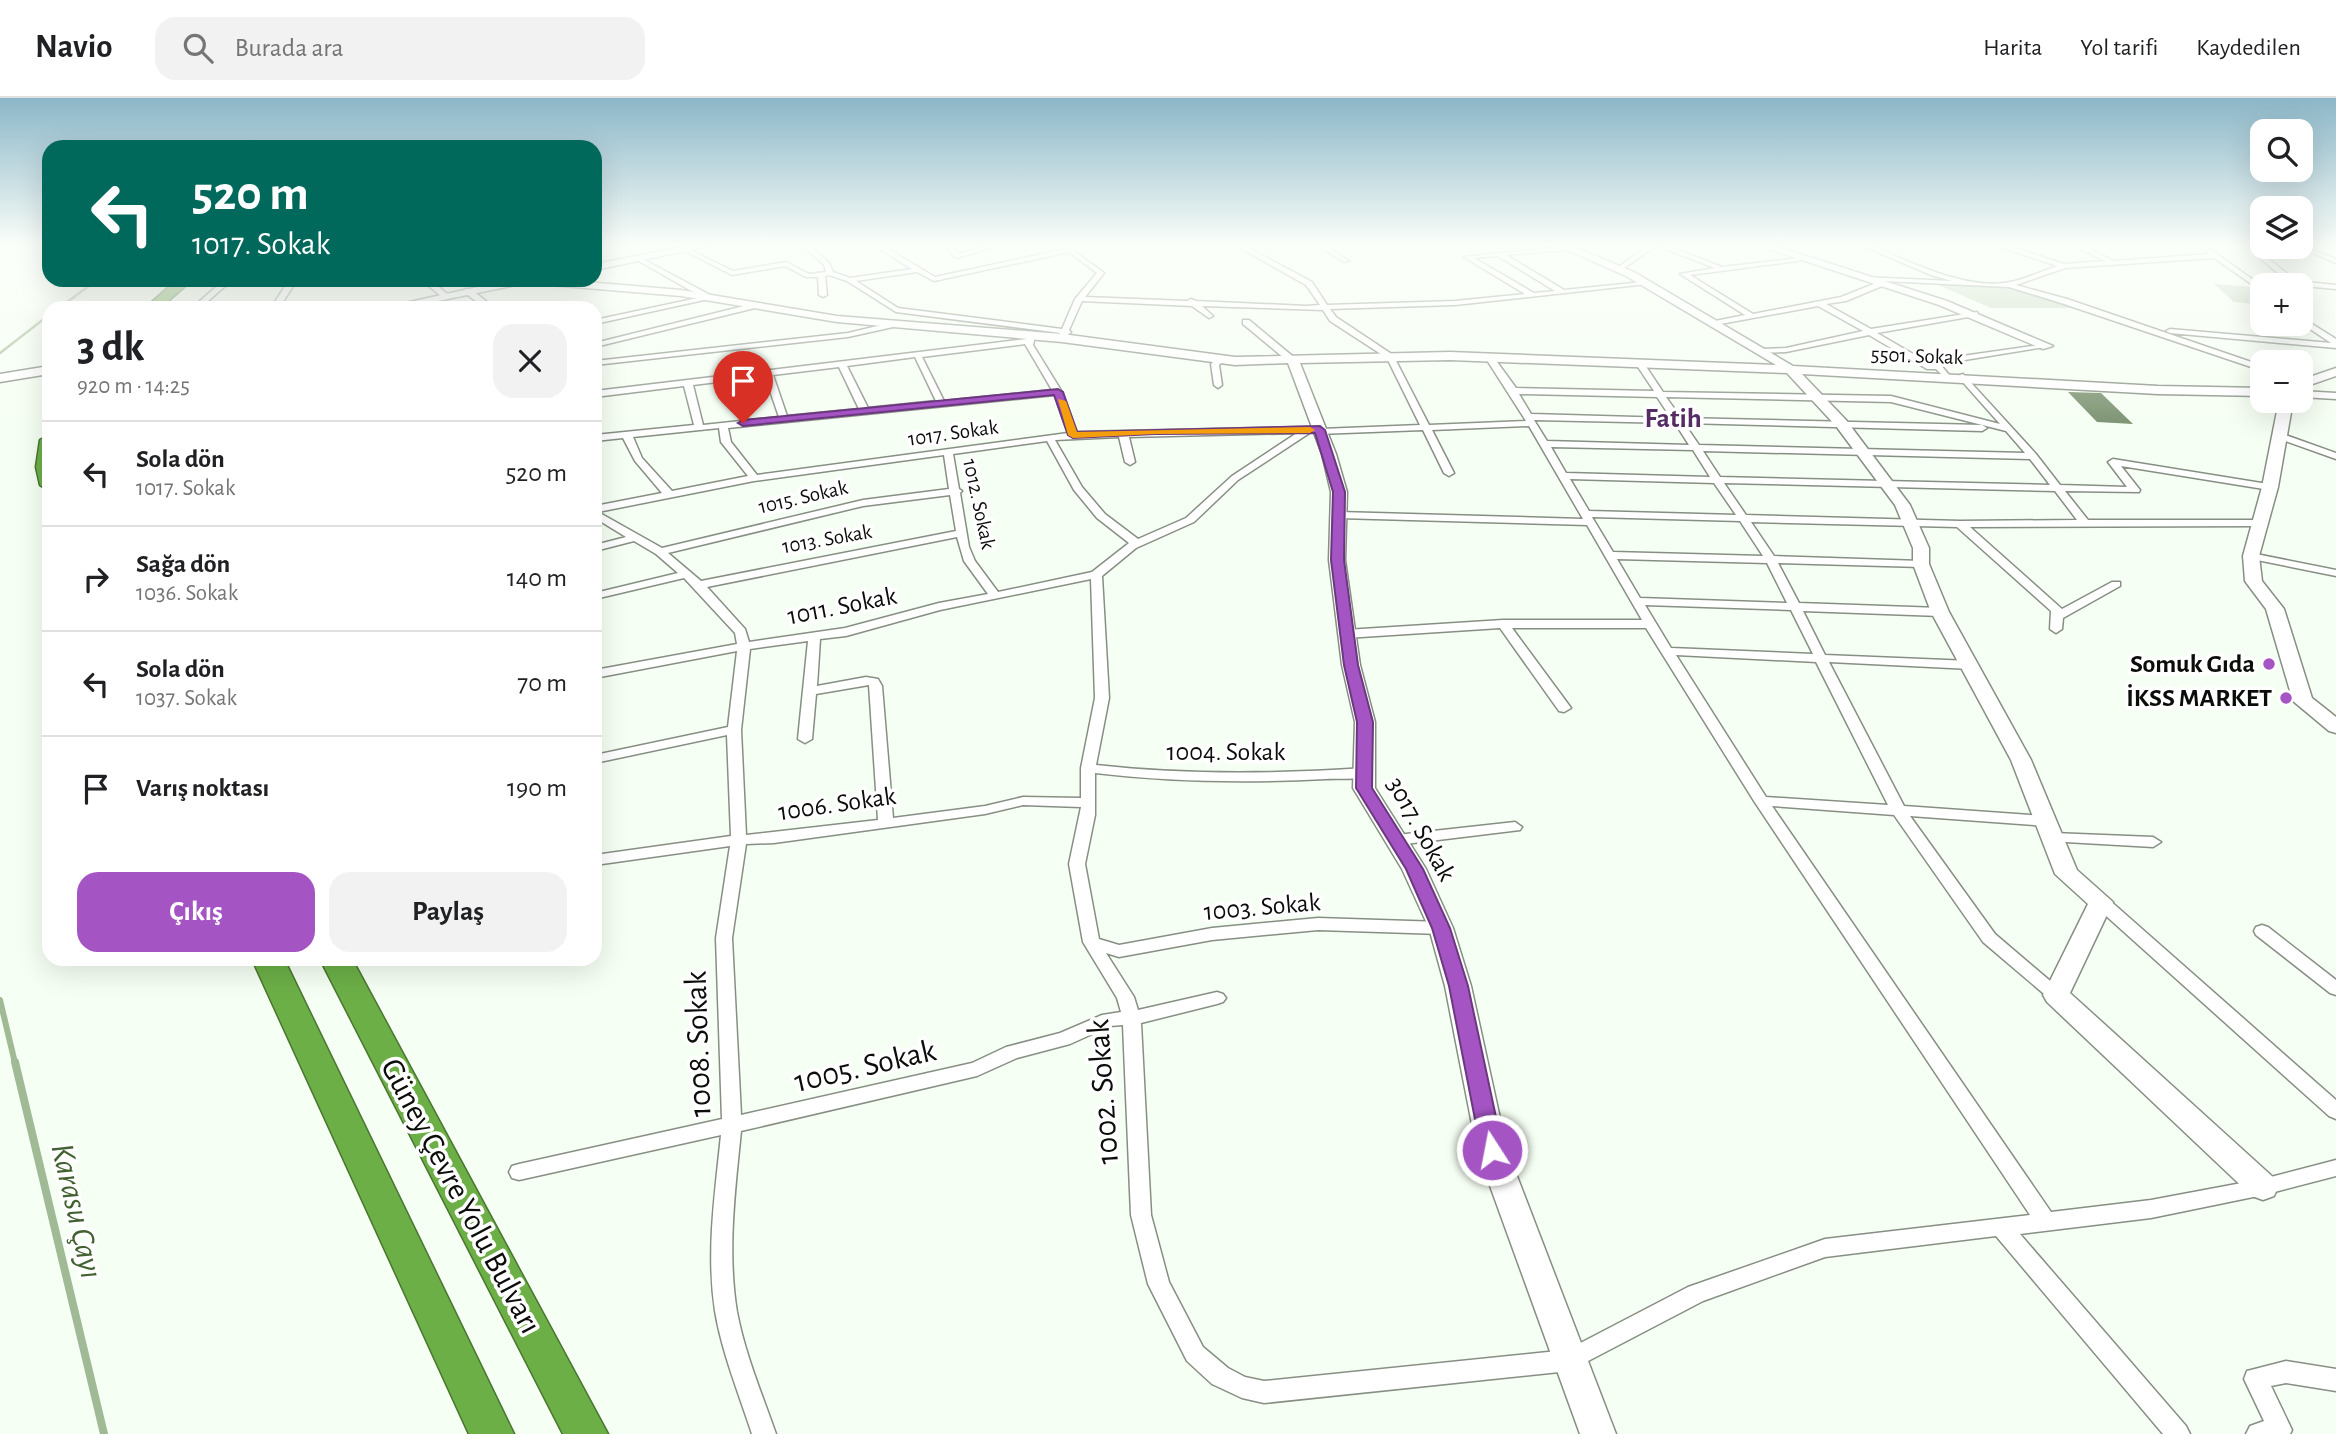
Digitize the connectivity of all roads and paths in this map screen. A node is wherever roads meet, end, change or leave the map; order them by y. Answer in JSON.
{"nodes":[{"id":1,"x":662,"y":308,"type":"edge"},
{"id":2,"x":743,"y":308,"type":"edge"},
{"id":3,"x":769,"y":308,"type":"edge"},
{"id":4,"x":894,"y":308,"type":"edge"},
{"id":5,"x":1074,"y":308,"type":"edge"},
{"id":6,"x":1200,"y":308,"type":"edge"},
{"id":7,"x":1325,"y":308,"type":"edge"},
{"id":8,"x":1690,"y":308,"type":"edge"},
{"id":9,"x":1739,"y":308,"type":"edge"},
{"id":10,"x":1798,"y":308,"type":"edge"},
{"id":11,"x":1828,"y":308,"type":"edge"},
{"id":12,"x":1956,"y":308,"type":"edge"},
{"id":13,"x":2084,"y":308,"type":"edge"},
{"id":14,"x":1974,"y":314,"type":"junction"},
{"id":15,"x":1209,"y":316,"type":"dead end"},
{"id":16,"x":1753,"y":317,"type":"junction"},
{"id":17,"x":602,"y":321,"type":"edge"},
{"id":18,"x":1246,"y":322,"type":"dead end"},
{"id":19,"x":1718,"y":323,"type":"junction"},
{"id":20,"x":890,"y":325,"type":"junction"},
{"id":21,"x":2313,"y":327,"type":"edge"},
{"id":22,"x":2157,"y":331,"type":"junction"},
{"id":23,"x":1870,"y":332,"type":"junction"},
{"id":24,"x":1064,"y":335,"type":"junction"},
{"id":25,"x":1030,"y":339,"type":"junction"},
{"id":26,"x":602,"y":343,"type":"edge"},
{"id":27,"x":2336,"y":345,"type":"edge"},
{"id":28,"x":2047,"y":346,"type":"joint"},
{"id":29,"x":1762,"y":351,"type":"junction"},
{"id":30,"x":918,"y":354,"type":"junction"},
{"id":31,"x":1390,"y":357,"type":"junction"},
{"id":32,"x":1489,"y":358,"type":"junction"},
{"id":33,"x":1220,"y":360,"type":"junction"},
{"id":34,"x":1293,"y":361,"type":"junction"},
{"id":35,"x":602,"y":362,"type":"edge"},
{"id":36,"x":842,"y":364,"type":"junction"},
{"id":37,"x":1640,"y":364,"type":"junction"},
{"id":38,"x":2250,"y":364,"type":"edge"},
{"id":39,"x":1791,"y":370,"type":"junction"},
{"id":40,"x":42,"y":371,"type":"edge"},
{"id":41,"x":767,"y":372,"type":"junction"},
{"id":42,"x":1942,"y":372,"type":"junction"},
{"id":43,"x":2336,"y":372,"type":"edge"},
{"id":44,"x":1963,"y":377,"type":"junction"},
{"id":45,"x":0,"y":378,"type":"edge"},
{"id":46,"x":2313,"y":380,"type":"edge"},
{"id":47,"x":688,"y":383,"type":"junction"},
{"id":48,"x":1218,"y":385,"type":"dead end"},
{"id":49,"x":1513,"y":391,"type":"junction"},
{"id":50,"x":2250,"y":391,"type":"edge"},
{"id":51,"x":1058,"y":392,"type":"junction"},
{"id":52,"x":602,"y":393,"type":"edge"},
{"id":53,"x":1658,"y":394,"type":"junction"},
{"id":54,"x":2313,"y":395,"type":"edge"},
{"id":55,"x":2336,"y":396,"type":"edge"},
{"id":56,"x":1819,"y":398,"type":"junction"},
{"id":57,"x":940,"y":401,"type":"junction"},
{"id":58,"x":865,"y":412,"type":"junction"},
{"id":59,"x":2283,"y":413,"type":"edge"},
{"id":60,"x":784,"y":419,"type":"junction"},
{"id":61,"x":1530,"y":420,"type":"junction"},
{"id":62,"x":1678,"y":420,"type":"junction"},
{"id":63,"x":1840,"y":423,"type":"junction"},
{"id":64,"x":723,"y":425,"type":"junction"},
{"id":65,"x":699,"y":427,"type":"junction"},
{"id":66,"x":1427,"y":427,"type":"junction"},
{"id":67,"x":2008,"y":429,"type":"junction"},
{"id":68,"x":1316,"y":430,"type":"junction"},
{"id":69,"x":1123,"y":433,"type":"junction"},
{"id":70,"x":627,"y":434,"type":"junction"},
{"id":71,"x":1073,"y":435,"type":"junction"},
{"id":72,"x":2280,"y":436,"type":"junction"},
{"id":73,"x":602,"y":437,"type":"edge"},
{"id":74,"x":1049,"y":439,"type":"junction"},
{"id":75,"x":1545,"y":444,"type":"junction"},
{"id":76,"x":1696,"y":448,"type":"junction"},
{"id":77,"x":948,"y":452,"type":"junction"},
{"id":78,"x":1863,"y":452,"type":"junction"},
{"id":79,"x":2033,"y":456,"type":"junction"},
{"id":80,"x":2336,"y":456,"type":"edge"},
{"id":81,"x":1130,"y":462,"type":"dead end"},
{"id":82,"x":1448,"y":473,"type":"dead end"},
{"id":83,"x":1563,"y":475,"type":"junction"},
{"id":84,"x":754,"y":478,"type":"junction"},
{"id":85,"x":1718,"y":479,"type":"junction"},
{"id":86,"x":1888,"y":483,"type":"junction"},
{"id":87,"x":2270,"y":487,"type":"junction"},
{"id":88,"x":2057,"y":488,"type":"junction"},
{"id":89,"x":957,"y":491,"type":"junction"},
{"id":90,"x":668,"y":493,"type":"junction"},
{"id":91,"x":602,"y":510,"type":"edge"},
{"id":92,"x":1339,"y":515,"type":"junction"},
{"id":93,"x":602,"y":517,"type":"edge"},
{"id":94,"x":1744,"y":517,"type":"junction"},
{"id":95,"x":1588,"y":518,"type":"junction"},
{"id":96,"x":1910,"y":521,"type":"junction"},
{"id":97,"x":2260,"y":523,"type":"junction"},
{"id":98,"x":1960,"y":524,"type":"junction"},
{"id":99,"x":2085,"y":524,"type":"junction"},
{"id":100,"x":962,"y":533,"type":"junction"},
{"id":101,"x":634,"y":538,"type":"junction"},
{"id":102,"x":1136,"y":543,"type":"junction"},
{"id":103,"x":602,"y":546,"type":"edge"},
{"id":104,"x":660,"y":552,"type":"junction"},
{"id":105,"x":1608,"y":555,"type":"junction"},
{"id":106,"x":2251,"y":556,"type":"junction"},
{"id":107,"x":1771,"y":560,"type":"junction"},
{"id":108,"x":1921,"y":564,"type":"junction"},
{"id":109,"x":2336,"y":573,"type":"edge"},
{"id":110,"x":687,"y":574,"type":"junction"},
{"id":111,"x":1096,"y":575,"type":"junction"},
{"id":112,"x":2116,"y":584,"type":"dead end"},
{"id":113,"x":699,"y":585,"type":"junction"},
{"id":114,"x":602,"y":594,"type":"edge"},
{"id":115,"x":996,"y":597,"type":"junction"},
{"id":116,"x":1637,"y":601,"type":"junction"},
{"id":117,"x":1791,"y":606,"type":"junction"},
{"id":118,"x":1940,"y":612,"type":"junction"},
{"id":119,"x":1503,"y":624,"type":"junction"},
{"id":120,"x":1650,"y":624,"type":"junction"},
{"id":121,"x":1346,"y":634,"type":"junction"},
{"id":122,"x":814,"y":638,"type":"junction"},
{"id":123,"x":744,"y":648,"type":"junction"},
{"id":124,"x":1666,"y":651,"type":"junction"},
{"id":125,"x":1821,"y":657,"type":"junction"},
{"id":126,"x":1971,"y":664,"type":"junction"},
{"id":127,"x":602,"y":672,"type":"edge"},
{"id":128,"x":810,"y":691,"type":"junction"},
{"id":129,"x":1564,"y":708,"type":"dead end"},
{"id":130,"x":2336,"y":727,"type":"edge"},
{"id":131,"x":734,"y":730,"type":"junction"},
{"id":132,"x":806,"y":739,"type":"dead end"},
{"id":133,"x":602,"y":758,"type":"edge"},
{"id":134,"x":1088,"y":768,"type":"junction"},
{"id":135,"x":1365,"y":772,"type":"junction"},
{"id":136,"x":1760,"y":801,"type":"junction"},
{"id":137,"x":1087,"y":803,"type":"junction"},
{"id":138,"x":1898,"y":810,"type":"junction"},
{"id":139,"x":886,"y":822,"type":"junction"},
{"id":140,"x":1515,"y":827,"type":"dead end"},
{"id":141,"x":2050,"y":830,"type":"junction"},
{"id":142,"x":739,"y":839,"type":"junction"},
{"id":143,"x":1398,"y":840,"type":"junction"},
{"id":144,"x":2153,"y":842,"type":"dead end"},
{"id":145,"x":602,"y":859,"type":"edge"},
{"id":146,"x":2101,"y":902,"type":"junction"},
{"id":147,"x":1441,"y":928,"type":"junction"},
{"id":148,"x":2262,"y":931,"type":"dead end"},
{"id":149,"x":1091,"y":942,"type":"junction"},
{"id":150,"x":271,"y":966,"type":"edge"},
{"id":151,"x":340,"y":966,"type":"edge"},
{"id":152,"x":2336,"y":989,"type":"edge"},
{"id":153,"x":2056,"y":995,"type":"junction"},
{"id":154,"x":1217,"y":998,"type":"dead end"},
{"id":155,"x":1132,"y":1018,"type":"junction"},
{"id":156,"x":2336,"y":1111,"type":"edge"},
{"id":157,"x":732,"y":1124,"type":"junction"},
{"id":158,"x":2335,"y":1169,"type":"edge"},
{"id":159,"x":519,"y":1172,"type":"dead end"},
{"id":160,"x":2263,"y":1187,"type":"junction"},
{"id":161,"x":2046,"y":1221,"type":"junction"},
{"id":162,"x":2002,"y":1228,"type":"junction"},
{"id":163,"x":1569,"y":1360,"type":"junction"},
{"id":164,"x":2336,"y":1380,"type":"edge"},
{"id":165,"x":492,"y":1434,"type":"edge"},
{"id":166,"x":586,"y":1434,"type":"edge"},
{"id":167,"x":764,"y":1434,"type":"edge"},
{"id":168,"x":1598,"y":1434,"type":"edge"},
{"id":169,"x":2178,"y":1434,"type":"edge"},
{"id":170,"x":2258,"y":1434,"type":"edge"}],
"edges":[{"from":1,"to":17,"type":"street"},
{"from":2,"to":26,"type":"street"},
{"from":3,"to":20,"type":"street","name":"5501. Sokak"},
{"from":4,"to":24,"type":"street"},
{"from":5,"to":24,"type":"street"},
{"from":6,"to":15,"type":"street"},
{"from":7,"to":31,"type":"street"},
{"from":8,"to":19,"type":"street"},
{"from":9,"to":16,"type":"street"},
{"from":10,"to":16,"type":"street"},
{"from":11,"to":23,"type":"street"},
{"from":12,"to":14,"type":"street"},
{"from":13,"to":22,"type":"street"},
{"from":14,"to":23,"type":"street"},
{"from":14,"to":28,"type":"street"},
{"from":16,"to":19,"type":"street"},
{"from":18,"to":34,"type":"street"},
{"from":19,"to":29,"type":"street"},
{"from":20,"to":25,"type":"street","name":"5501. Sokak"},
{"from":20,"to":35,"type":"street"},
{"from":21,"to":27,"type":"street"},
{"from":22,"to":27,"type":"street"},
{"from":22,"to":38,"type":"street"},
{"from":23,"to":29,"type":"street"},
{"from":23,"to":42,"type":"street"},
{"from":24,"to":25,"type":"street","name":"5501. Sokak"},
{"from":24,"to":33,"type":"street","name":"5501. Sokak"},
{"from":25,"to":30,"type":"street"},
{"from":25,"to":51,"type":"street"},
{"from":28,"to":42,"type":"street"},
{"from":29,"to":39,"type":"street"},
{"from":30,"to":36,"type":"street"},
{"from":30,"to":57,"type":"street"},
{"from":31,"to":32,"type":"street","name":"5501. Sokak"},
{"from":31,"to":34,"type":"street","name":"5501. Sokak"},
{"from":31,"to":66,"type":"street"},
{"from":32,"to":37,"type":"street","name":"5501. Sokak"},
{"from":32,"to":49,"type":"street"},
{"from":33,"to":34,"type":"street","name":"5501. Sokak"},
{"from":33,"to":48,"type":"street"},
{"from":34,"to":68,"type":"street","name":"3017. Sokak"},
{"from":36,"to":41,"type":"street"},
{"from":36,"to":58,"type":"street"},
{"from":37,"to":39,"type":"street","name":"5501. Sokak"},
{"from":37,"to":53,"type":"street"},
{"from":39,"to":42,"type":"street","name":"5501. Sokak"},
{"from":39,"to":56,"type":"street"},
{"from":40,"to":45,"type":"street"},
{"from":41,"to":47,"type":"street"},
{"from":41,"to":60,"type":"street"},
{"from":42,"to":44,"type":"street","name":"5501. Sokak"},
{"from":43,"to":46,"type":"street"},
{"from":44,"to":50,"type":"street","name":"5501. Sokak"},
{"from":44,"to":67,"type":"street"},
{"from":47,"to":52,"type":"street"},
{"from":47,"to":65,"type":"street"},
{"from":49,"to":53,"type":"street"},
{"from":49,"to":61,"type":"street"},
{"from":51,"to":57,"type":"street"},
{"from":51,"to":71,"type":"street"},
{"from":53,"to":56,"type":"street"},
{"from":53,"to":62,"type":"street"},
{"from":54,"to":55,"type":"street"},
{"from":56,"to":63,"type":"street"},
{"from":56,"to":67,"type":"street"},
{"from":57,"to":58,"type":"street"},
{"from":58,"to":60,"type":"street"},
{"from":59,"to":72,"type":"street"},
{"from":60,"to":64,"type":"street"},
{"from":61,"to":62,"type":"street","name":"1017. Sokak"},
{"from":61,"to":66,"type":"street","name":"1017. Sokak"},
{"from":61,"to":75,"type":"street"},
{"from":62,"to":63,"type":"street","name":"1017. Sokak"},
{"from":62,"to":76,"type":"street"},
{"from":63,"to":67,"type":"street","name":"1017. Sokak"},
{"from":63,"to":78,"type":"street"},
{"from":64,"to":65,"type":"street"},
{"from":64,"to":84,"type":"street"},
{"from":65,"to":70,"type":"street"},
{"from":66,"to":68,"type":"street","name":"1017. Sokak"},
{"from":66,"to":82,"type":"street"},
{"from":67,"to":79,"type":"street"},
{"from":68,"to":69,"type":"street","name":"1017. Sokak"},
{"from":68,"to":92,"type":"street","name":"3017. Sokak"},
{"from":68,"to":102,"type":"street"},
{"from":69,"to":71,"type":"street","name":"1017. Sokak"},
{"from":69,"to":81,"type":"street"},
{"from":70,"to":73,"type":"street"},
{"from":70,"to":90,"type":"street"},
{"from":71,"to":74,"type":"street","name":"1017. Sokak"},
{"from":72,"to":80,"type":"street"},
{"from":72,"to":87,"type":"street"},
{"from":74,"to":77,"type":"street","name":"1017. Sokak"},
{"from":74,"to":102,"type":"street"},
{"from":75,"to":76,"type":"street"},
{"from":75,"to":83,"type":"street"},
{"from":76,"to":78,"type":"street"},
{"from":76,"to":85,"type":"street"},
{"from":77,"to":84,"type":"street","name":"1017. Sokak"},
{"from":77,"to":89,"type":"street","name":"1012. Sokak"},
{"from":78,"to":79,"type":"street"},
{"from":78,"to":86,"type":"street"},
{"from":79,"to":88,"type":"street"},
{"from":83,"to":85,"type":"street"},
{"from":83,"to":95,"type":"street"},
{"from":84,"to":90,"type":"street","name":"1017. Sokak"},
{"from":85,"to":86,"type":"street"},
{"from":85,"to":94,"type":"street"},
{"from":86,"to":88,"type":"street"},
{"from":86,"to":96,"type":"street"},
{"from":87,"to":88,"type":"street"},
{"from":87,"to":97,"type":"street"},
{"from":88,"to":99,"type":"street"},
{"from":89,"to":100,"type":"street","name":"1012. Sokak"},
{"from":89,"to":104,"type":"street","name":"1015. Sokak"},
{"from":90,"to":91,"type":"street","name":"1017. Sokak"},
{"from":92,"to":95,"type":"street"},
{"from":92,"to":121,"type":"street","name":"3017. Sokak"},
{"from":93,"to":101,"type":"street"},
{"from":94,"to":95,"type":"street"},
{"from":94,"to":96,"type":"street"},
{"from":94,"to":107,"type":"street"},
{"from":95,"to":105,"type":"street"},
{"from":96,"to":98,"type":"street"},
{"from":96,"to":108,"type":"street"},
{"from":97,"to":99,"type":"street"},
{"from":97,"to":106,"type":"street"},
{"from":98,"to":99,"type":"street"},
{"from":98,"to":112,"type":"street"},
{"from":100,"to":113,"type":"street","name":"1013. Sokak"},
{"from":100,"to":115,"type":"street","name":"1012. Sokak"},
{"from":101,"to":103,"type":"street"},
{"from":101,"to":104,"type":"street"},
{"from":102,"to":111,"type":"street"},
{"from":104,"to":110,"type":"street"},
{"from":105,"to":107,"type":"street"},
{"from":105,"to":116,"type":"street"},
{"from":106,"to":109,"type":"street"},
{"from":106,"to":130,"type":"street"},
{"from":107,"to":108,"type":"street"},
{"from":107,"to":117,"type":"street"},
{"from":108,"to":118,"type":"street"},
{"from":110,"to":113,"type":"street"},
{"from":110,"to":114,"type":"street"},
{"from":111,"to":115,"type":"street","name":"1011. Sokak"},
{"from":111,"to":134,"type":"street","name":"1002. Sokak"},
{"from":113,"to":123,"type":"street"},
{"from":115,"to":122,"type":"street","name":"1011. Sokak"},
{"from":116,"to":117,"type":"street"},
{"from":116,"to":120,"type":"street"},
{"from":117,"to":118,"type":"street"},
{"from":117,"to":125,"type":"street"},
{"from":118,"to":126,"type":"street"},
{"from":119,"to":120,"type":"street"},
{"from":119,"to":121,"type":"street"},
{"from":119,"to":129,"type":"street"},
{"from":120,"to":124,"type":"street"},
{"from":121,"to":135,"type":"street","name":"3017. Sokak"},
{"from":122,"to":123,"type":"street","name":"1011. Sokak"},
{"from":122,"to":128,"type":"street"},
{"from":123,"to":127,"type":"street","name":"1011. Sokak"},
{"from":123,"to":131,"type":"street","name":"1008. Sokak"},
{"from":124,"to":125,"type":"street"},
{"from":124,"to":136,"type":"street"},
{"from":125,"to":126,"type":"street"},
{"from":125,"to":138,"type":"street"},
{"from":126,"to":141,"type":"street"},
{"from":128,"to":132,"type":"street"},
{"from":128,"to":139,"type":"street"},
{"from":131,"to":133,"type":"street"},
{"from":131,"to":142,"type":"street","name":"1008. Sokak"},
{"from":134,"to":135,"type":"street","name":"1004. Sokak"},
{"from":134,"to":137,"type":"street","name":"1002. Sokak"},
{"from":135,"to":143,"type":"street","name":"3017. Sokak"},
{"from":136,"to":138,"type":"street"},
{"from":136,"to":161,"type":"street"},
{"from":137,"to":139,"type":"street","name":"1006. Sokak"},
{"from":137,"to":149,"type":"street","name":"1002. Sokak"},
{"from":138,"to":141,"type":"street"},
{"from":138,"to":153,"type":"street"},
{"from":139,"to":142,"type":"street","name":"1006. Sokak"},
{"from":140,"to":143,"type":"street"},
{"from":141,"to":144,"type":"street"},
{"from":141,"to":146,"type":"street"},
{"from":142,"to":145,"type":"street","name":"1006. Sokak"},
{"from":142,"to":157,"type":"street","name":"1008. Sokak"},
{"from":143,"to":147,"type":"street","name":"3017. Sokak"},
{"from":146,"to":153,"type":"street"},
{"from":146,"to":156,"type":"street"},
{"from":147,"to":149,"type":"street","name":"1003. Sokak"},
{"from":147,"to":163,"type":"street","name":"3017. Sokak"},
{"from":148,"to":152,"type":"street"},
{"from":149,"to":155,"type":"street","name":"1002. Sokak"},
{"from":150,"to":165,"type":"highway"},
{"from":151,"to":166,"type":"highway","name":"Güney Çevre Yolu Bulvarı"},
{"from":153,"to":160,"type":"street"},
{"from":154,"to":155,"type":"street","name":"1005. Sokak"},
{"from":155,"to":157,"type":"street","name":"1005. Sokak"},
{"from":155,"to":163,"type":"street","name":"1002. Sokak"},
{"from":157,"to":159,"type":"street","name":"1005. Sokak"},
{"from":157,"to":167,"type":"street","name":"1008. Sokak"},
{"from":158,"to":160,"type":"street"},
{"from":160,"to":161,"type":"street"},
{"from":161,"to":162,"type":"street"},
{"from":162,"to":163,"type":"street"},
{"from":162,"to":169,"type":"street"},
{"from":163,"to":168,"type":"street","name":"3017. Sokak"},
{"from":164,"to":170,"type":"street"}]}
